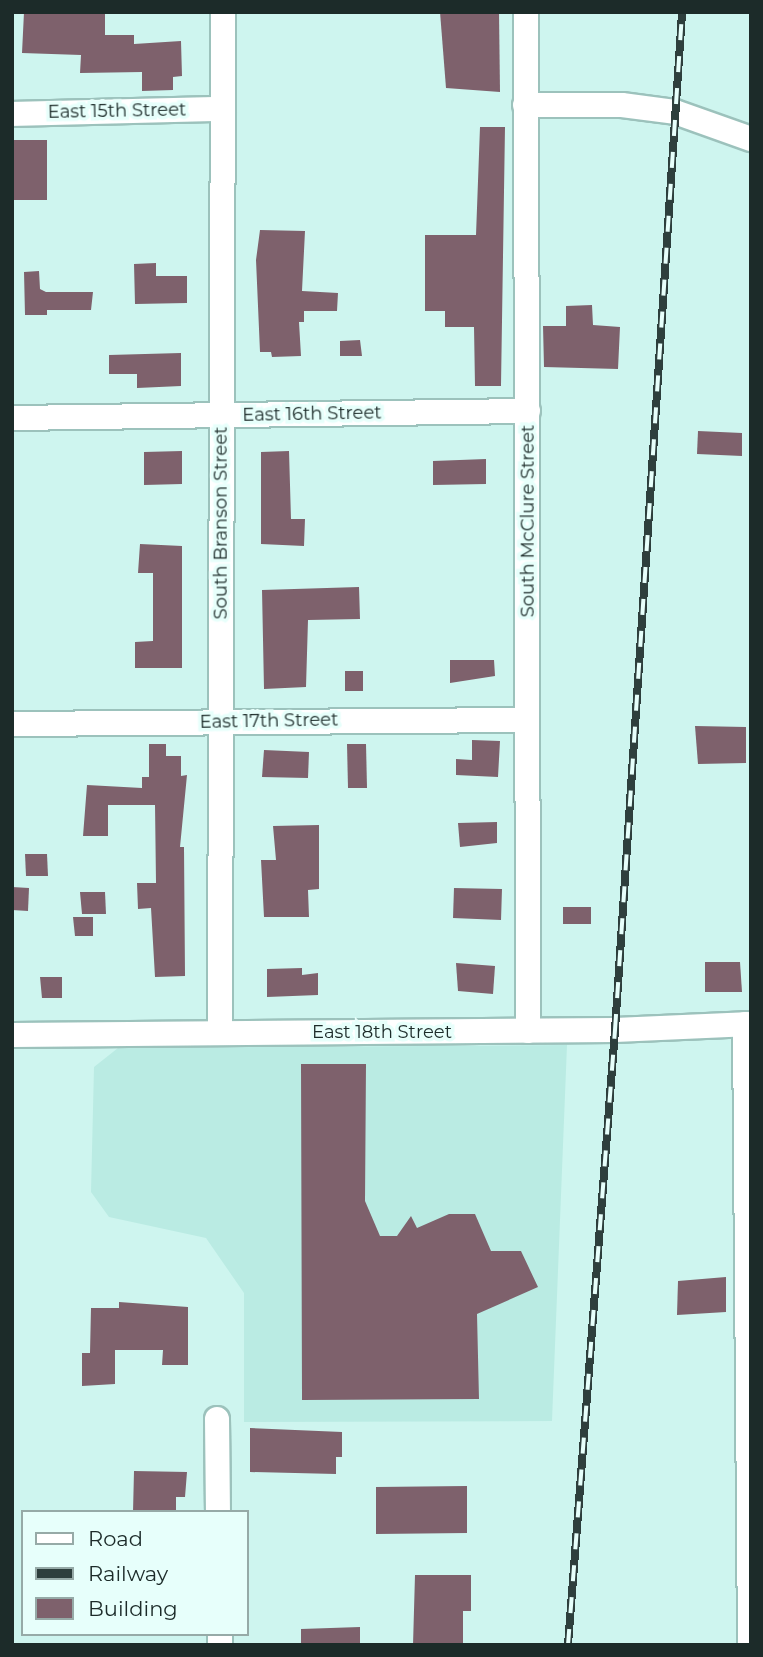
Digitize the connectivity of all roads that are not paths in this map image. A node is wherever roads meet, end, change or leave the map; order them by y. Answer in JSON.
{"nodes":[{"id":1,"x":223,"y":12,"type":"edge"},
{"id":2,"x":526,"y":12,"type":"edge"},
{"id":3,"x":525,"y":105,"type":"junction"},
{"id":4,"x":223,"y":109,"type":"junction"},
{"id":5,"x":12,"y":114,"type":"edge"},
{"id":6,"x":751,"y":139,"type":"edge"},
{"id":7,"x":528,"y":411,"type":"junction"},
{"id":8,"x":222,"y":415,"type":"junction"},
{"id":9,"x":12,"y":418,"type":"edge"},
{"id":10,"x":527,"y":720,"type":"junction"},
{"id":11,"x":221,"y":722,"type":"junction"},
{"id":12,"x":12,"y":724,"type":"edge"},
{"id":13,"x":748,"y":1024,"type":"edge"},
{"id":14,"x":528,"y":1031,"type":"junction"},
{"id":15,"x":220,"y":1033,"type":"junction"},
{"id":16,"x":12,"y":1035,"type":"edge"},
{"id":17,"x":217,"y":1419,"type":"dead end"},
{"id":18,"x":218,"y":1510,"type":"edge"},
{"id":19,"x":749,"y":1560,"type":"edge"},
{"id":20,"x":750,"y":1645,"type":"edge"}],
"edges":[{"from":1,"to":4,"type":"street","name":"South Branson Street"},
{"from":2,"to":3,"type":"street","name":"South McClure Street"},
{"from":3,"to":6,"type":"street"},
{"from":3,"to":7,"type":"street","name":"South McClure Street"},
{"from":4,"to":5,"type":"street","name":"East 15th Street"},
{"from":4,"to":8,"type":"street","name":"South Branson Street"},
{"from":7,"to":8,"type":"street","name":"East 16th Street"},
{"from":7,"to":10,"type":"street","name":"South McClure Street"},
{"from":8,"to":9,"type":"street","name":"East 16th Street"},
{"from":8,"to":11,"type":"street","name":"South Branson Street"},
{"from":10,"to":11,"type":"street","name":"East 17th Street"},
{"from":10,"to":14,"type":"street","name":"South McClure Street"},
{"from":11,"to":12,"type":"street","name":"East 17th Street"},
{"from":11,"to":15,"type":"street","name":"South Branson Street"},
{"from":13,"to":14,"type":"street","name":"East 18th Street"},
{"from":13,"to":19,"type":"street"},
{"from":14,"to":15,"type":"street","name":"East 18th Street"},
{"from":15,"to":16,"type":"street","name":"East 18th Street"},
{"from":17,"to":18,"type":"street"},
{"from":19,"to":20,"type":"street"}]}
